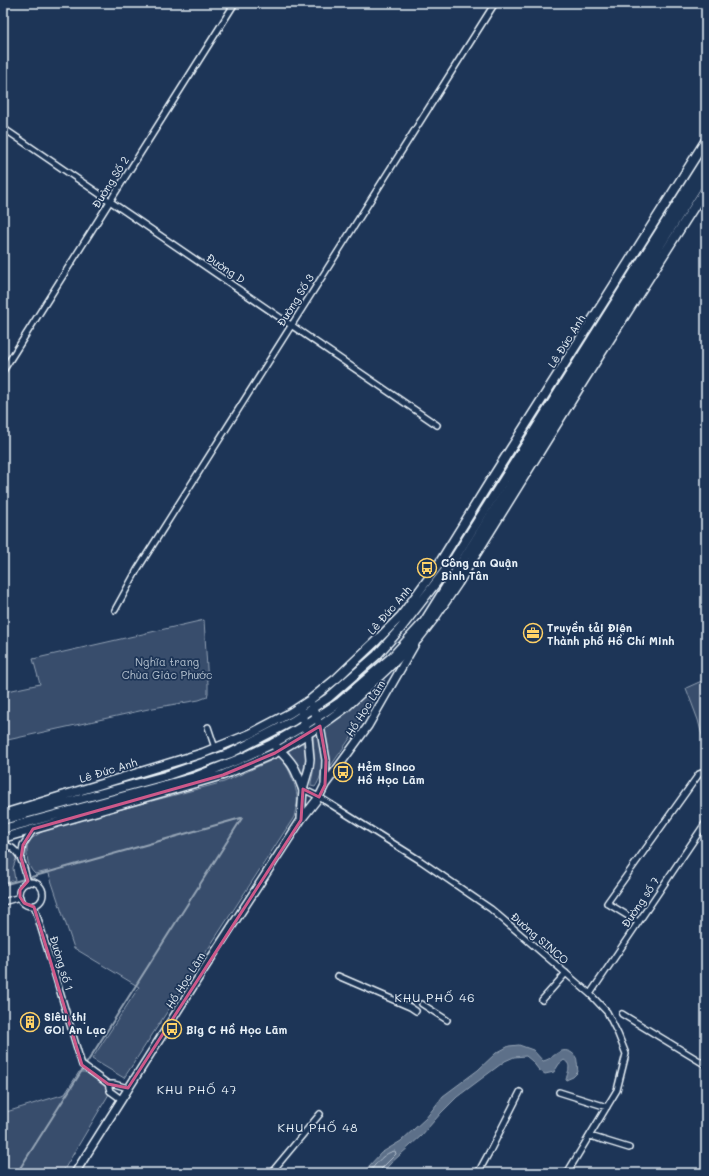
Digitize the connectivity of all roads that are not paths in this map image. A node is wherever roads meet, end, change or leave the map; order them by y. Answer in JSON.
{"nodes":[{"id":1,"x":235,"y":3,"type":"edge"},
{"id":2,"x":495,"y":3,"type":"edge"},
{"id":3,"x":3,"y":128,"type":"edge"},
{"id":4,"x":706,"y":140,"type":"edge"},
{"id":5,"x":706,"y":158,"type":"edge"},
{"id":6,"x":706,"y":172,"type":"edge"},
{"id":7,"x":706,"y":188,"type":"edge"},
{"id":8,"x":110,"y":201,"type":"junction"},
{"id":9,"x":292,"y":325,"type":"junction"},
{"id":10,"x":3,"y":371,"type":"edge"},
{"id":11,"x":437,"y":425,"type":"dead end"},
{"id":12,"x":115,"y":610,"type":"dead end"},
{"id":13,"x":421,"y":627,"type":"junction"},
{"id":14,"x":418,"y":639,"type":"junction"},
{"id":15,"x":312,"y":704,"type":"junction"},
{"id":16,"x":301,"y":711,"type":"junction"},
{"id":17,"x":318,"y":722,"type":"junction"},
{"id":18,"x":208,"y":727,"type":"dead end"},
{"id":19,"x":306,"y":729,"type":"junction"},
{"id":20,"x":272,"y":744,"type":"junction"},
{"id":21,"x":215,"y":748,"type":"junction"},
{"id":22,"x":279,"y":750,"type":"junction"},
{"id":23,"x":706,"y":774,"type":"edge"},
{"id":24,"x":325,"y":785,"type":"junction"},
{"id":25,"x":303,"y":789,"type":"junction"},
{"id":26,"x":319,"y":797,"type":"junction"},
{"id":27,"x":3,"y":814,"type":"edge"},
{"id":28,"x":3,"y":820,"type":"edge"},
{"id":29,"x":301,"y":820,"type":"junction"},
{"id":30,"x":706,"y":822,"type":"edge"},
{"id":31,"x":3,"y":829,"type":"edge"},
{"id":32,"x":33,"y":829,"type":"junction"},
{"id":33,"x":3,"y":838,"type":"edge"},
{"id":34,"x":3,"y":845,"type":"edge"},
{"id":35,"x":21,"y":858,"type":"junction"},
{"id":36,"x":28,"y":882,"type":"junction"},
{"id":37,"x":20,"y":897,"type":"junction"},
{"id":38,"x":3,"y":902,"type":"edge"},
{"id":39,"x":34,"y":905,"type":"junction"},
{"id":40,"x":638,"y":922,"type":"junction"},
{"id":41,"x":566,"y":973,"type":"junction"},
{"id":42,"x":338,"y":976,"type":"dead end"},
{"id":43,"x":590,"y":994,"type":"junction"},
{"id":44,"x":542,"y":1000,"type":"dead end"},
{"id":45,"x":422,"y":1004,"type":"dead end"},
{"id":46,"x":416,"y":1011,"type":"dead end"},
{"id":47,"x":622,"y":1014,"type":"dead end"},
{"id":48,"x":446,"y":1020,"type":"dead end"},
{"id":49,"x":706,"y":1065,"type":"edge"},
{"id":50,"x":108,"y":1084,"type":"junction"},
{"id":51,"x":128,"y":1088,"type":"junction"},
{"id":52,"x":520,"y":1092,"type":"dead end"},
{"id":53,"x":559,"y":1092,"type":"dead end"},
{"id":54,"x":121,"y":1099,"type":"junction"},
{"id":55,"x":607,"y":1107,"type":"junction"},
{"id":56,"x":320,"y":1114,"type":"dead end"},
{"id":57,"x":590,"y":1136,"type":"junction"},
{"id":58,"x":628,"y":1148,"type":"dead end"},
{"id":59,"x":75,"y":1173,"type":"edge"},
{"id":60,"x":271,"y":1173,"type":"edge"},
{"id":61,"x":478,"y":1173,"type":"edge"},
{"id":62,"x":567,"y":1173,"type":"edge"}],
"edges":[{"from":1,"to":8,"type":"street","name":"Đường Số 2"},
{"from":2,"to":9,"type":"street","name":"Đường Số 3"},
{"from":3,"to":8,"type":"street","name":"Đường D"},
{"from":4,"to":15,"type":"highway","name":"Lê Đức Anh"},
{"from":5,"to":15,"type":"highway","name":"Lê Đức Anh"},
{"from":6,"to":13,"type":"highway"},
{"from":7,"to":14,"type":"highway"},
{"from":8,"to":9,"type":"street","name":"Đường D"},
{"from":8,"to":10,"type":"street","name":"Đường Số 2"},
{"from":9,"to":11,"type":"street","name":"Đường D"},
{"from":9,"to":12,"type":"street","name":"Đường Số 3"},
{"from":13,"to":14,"type":"highway"},
{"from":13,"to":17,"type":"highway"},
{"from":14,"to":17,"type":"highway"},
{"from":14,"to":24,"type":"main road","name":"Hồ Học Lãm"},
{"from":15,"to":16,"type":"highway","name":"Lê Đức Anh"},
{"from":15,"to":17,"type":"main road","name":"Hồ Học Lãm"},
{"from":16,"to":19,"type":"main road","name":"Hồ Học Lãm"},
{"from":16,"to":21,"type":"highway","name":"Lê Đức Anh"},
{"from":16,"to":28,"type":"highway","name":"Lê Đức Anh"},
{"from":17,"to":19,"type":"highway"},
{"from":17,"to":24,"type":"main road","name":"Hồ Học Lãm"},
{"from":18,"to":21,"type":"street"},
{"from":19,"to":20,"type":"highway"},
{"from":19,"to":22,"type":"highway"},
{"from":19,"to":25,"type":"main road","name":"Hồ Học Lãm"},
{"from":20,"to":22,"type":"highway"},
{"from":20,"to":31,"type":"highway"},
{"from":21,"to":27,"type":"highway","name":"Lê Đức Anh"},
{"from":22,"to":25,"type":"highway"},
{"from":22,"to":32,"type":"highway"},
{"from":23,"to":40,"type":"street"},
{"from":24,"to":26,"type":"main road","name":"Hồ Học Lãm"},
{"from":25,"to":26,"type":"street","name":"Đường SINCO"},
{"from":25,"to":29,"type":"main road","name":"Hồ Học Lãm"},
{"from":26,"to":29,"type":"main road","name":"Hồ Học Lãm"},
{"from":26,"to":41,"type":"street","name":"Đường SINCO"},
{"from":29,"to":51,"type":"main road","name":"Hồ Học Lãm"},
{"from":30,"to":40,"type":"street","name":"Đường số 7"},
{"from":32,"to":33,"type":"highway"},
{"from":32,"to":35,"type":"street"},
{"from":34,"to":35,"type":"street"},
{"from":35,"to":36,"type":"street"},
{"from":36,"to":37,"type":"street"},
{"from":36,"to":39,"type":"street"},
{"from":37,"to":38,"type":"street"},
{"from":37,"to":39,"type":"street"},
{"from":39,"to":50,"type":"street","name":"Đường số 1"},
{"from":40,"to":43,"type":"street","name":"Đường số 7"},
{"from":41,"to":43,"type":"street","name":"Đường SINCO"},
{"from":41,"to":44,"type":"street"},
{"from":42,"to":46,"type":"street"},
{"from":43,"to":55,"type":"street","name":"Đường SINCO"},
{"from":45,"to":48,"type":"street"},
{"from":47,"to":49,"type":"street"},
{"from":50,"to":51,"type":"street","name":"Đường số 1"},
{"from":50,"to":54,"type":"street","name":"Đường số 1"},
{"from":51,"to":54,"type":"main road","name":"Hồ Học Lãm"},
{"from":52,"to":61,"type":"street"},
{"from":53,"to":55,"type":"street"},
{"from":54,"to":59,"type":"main road","name":"Hồ Học Lãm"},
{"from":55,"to":57,"type":"street","name":"Đường SINCO"},
{"from":56,"to":60,"type":"street"},
{"from":57,"to":58,"type":"street"},
{"from":57,"to":62,"type":"street","name":"Đường SINCO"}]}
